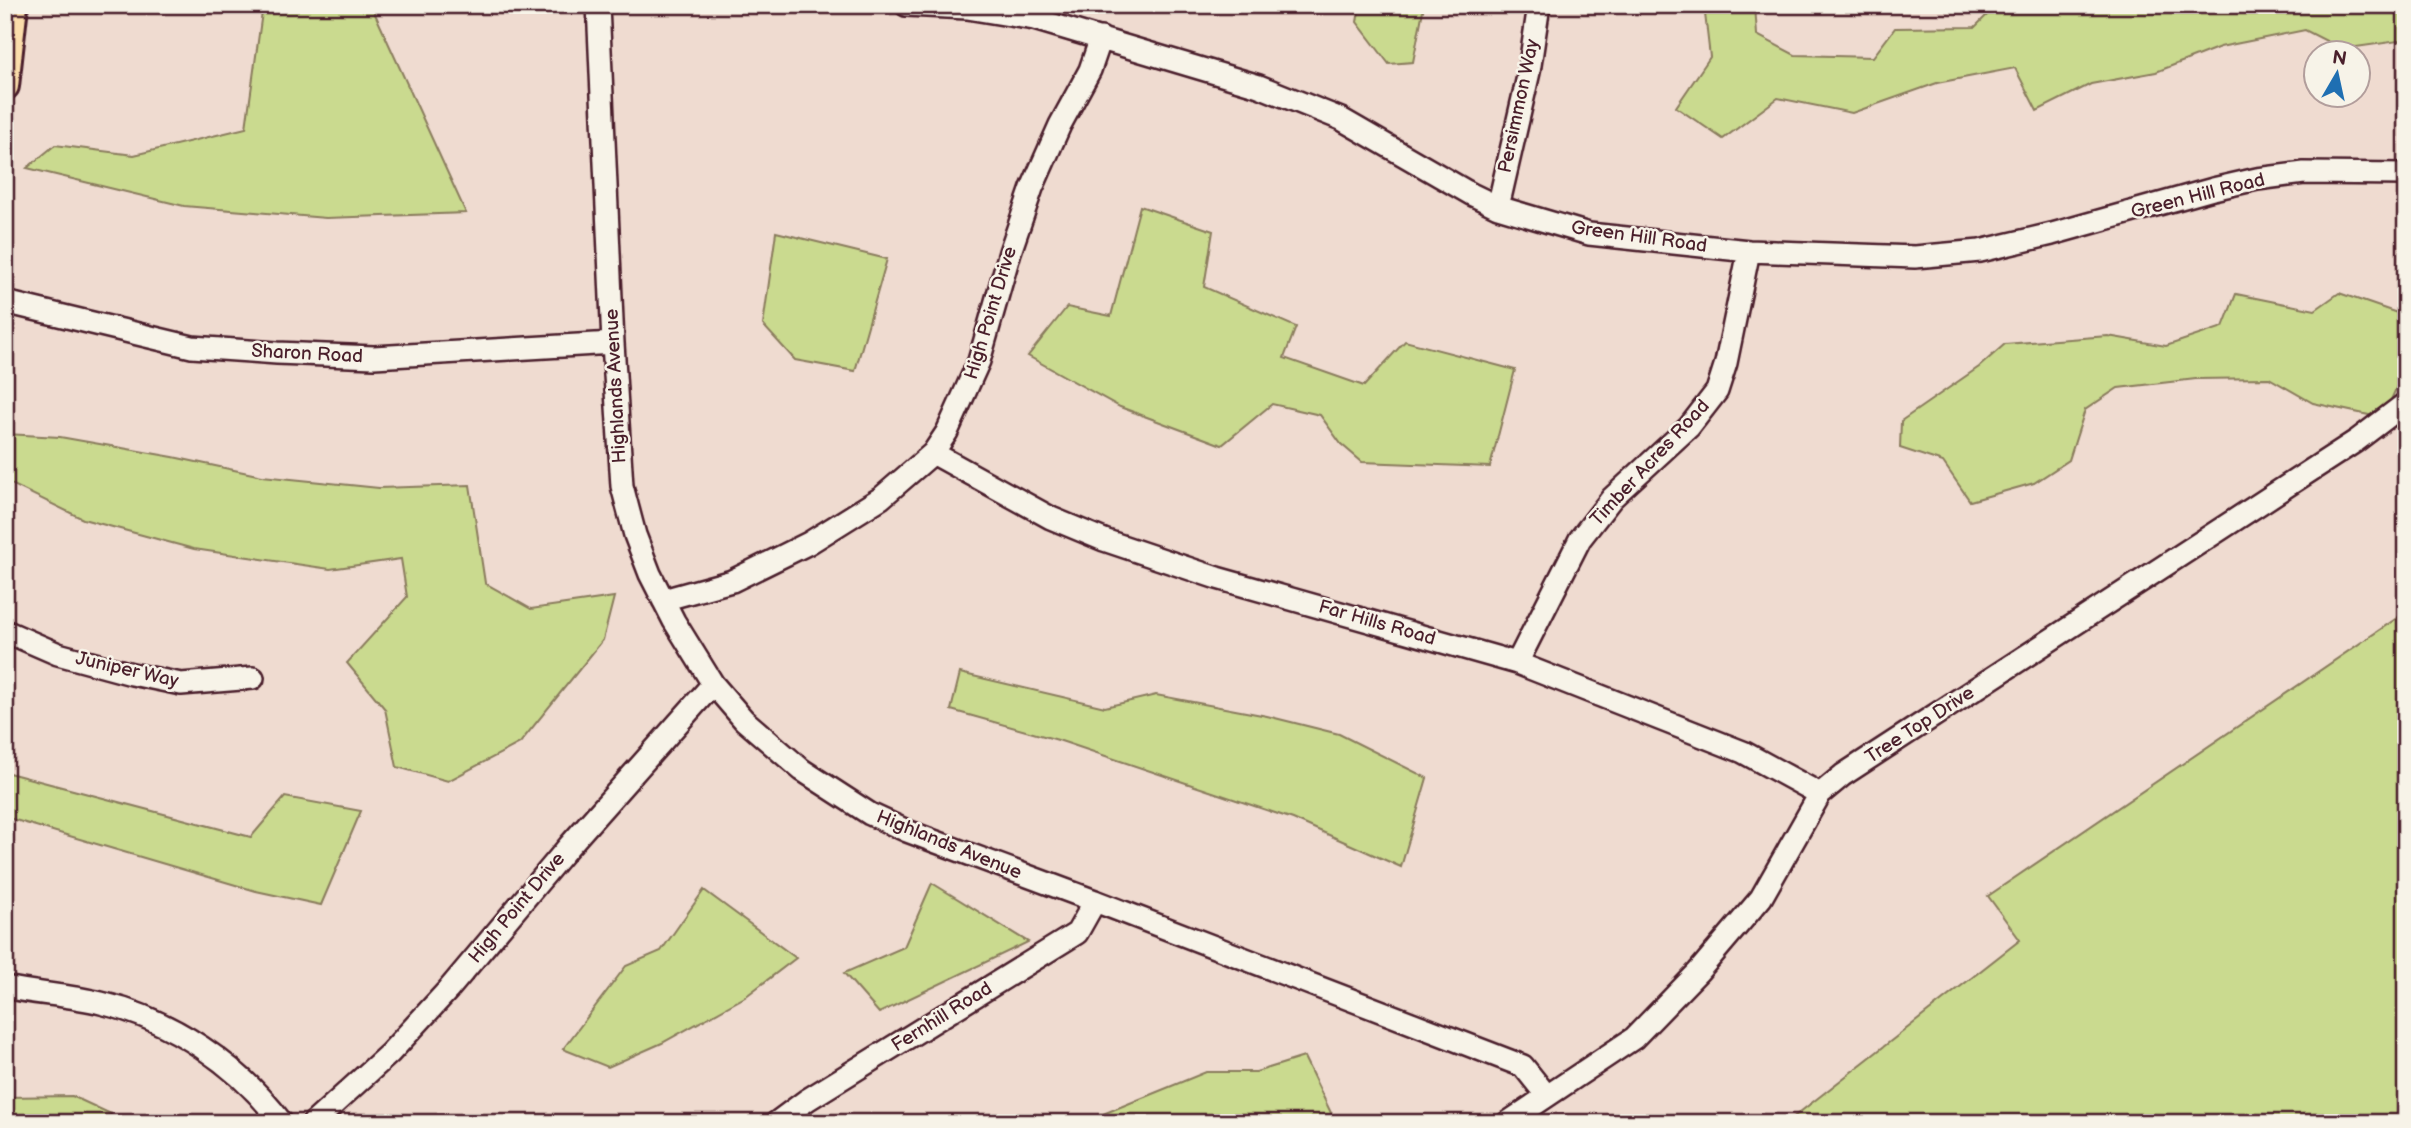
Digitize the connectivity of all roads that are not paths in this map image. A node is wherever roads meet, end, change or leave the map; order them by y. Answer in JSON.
{"nodes":[{"id":1,"x":598,"y":5,"type":"edge"},
{"id":2,"x":905,"y":5,"type":"edge"},
{"id":3,"x":1539,"y":5,"type":"edge"},
{"id":4,"x":10,"y":15,"type":"edge"},
{"id":5,"x":1101,"y":38,"type":"junction"},
{"id":6,"x":5,"y":86,"type":"edge"},
{"id":7,"x":2406,"y":174,"type":"edge"},
{"id":8,"x":1498,"y":206,"type":"junction"},
{"id":9,"x":1749,"y":251,"type":"junction"},
{"id":10,"x":5,"y":302,"type":"edge"},
{"id":11,"x":613,"y":344,"type":"junction"},
{"id":12,"x":2406,"y":403,"type":"edge"},
{"id":13,"x":933,"y":453,"type":"junction"},
{"id":14,"x":663,"y":600,"type":"junction"},
{"id":15,"x":5,"y":631,"type":"edge"},
{"id":16,"x":1517,"y":663,"type":"junction"},
{"id":17,"x":253,"y":678,"type":"dead end"},
{"id":18,"x":713,"y":684,"type":"junction"},
{"id":19,"x":1821,"y":794,"type":"junction"},
{"id":20,"x":1095,"y":901,"type":"junction"},
{"id":21,"x":5,"y":987,"type":"edge"},
{"id":22,"x":1547,"y":1097,"type":"junction"},
{"id":23,"x":282,"y":1123,"type":"edge"},
{"id":24,"x":313,"y":1123,"type":"edge"},
{"id":25,"x":776,"y":1123,"type":"edge"},
{"id":26,"x":1507,"y":1123,"type":"edge"}],
"edges":[{"from":1,"to":11,"type":"street","name":"Highlands Avenue"},
{"from":2,"to":5,"type":"street","name":"Green Hill Road"},
{"from":3,"to":8,"type":"street","name":"Persimmon Way"},
{"from":4,"to":6,"type":"main road"},
{"from":5,"to":8,"type":"street","name":"Green Hill Road"},
{"from":5,"to":13,"type":"street","name":"High Point Drive"},
{"from":7,"to":9,"type":"street","name":"Green Hill Road"},
{"from":8,"to":9,"type":"street","name":"Green Hill Road"},
{"from":9,"to":16,"type":"street","name":"Timber Acres Road"},
{"from":10,"to":11,"type":"street","name":"Sharon Road"},
{"from":11,"to":14,"type":"street","name":"Highlands Avenue"},
{"from":12,"to":19,"type":"street","name":"Tree Top Drive"},
{"from":13,"to":14,"type":"street","name":"High Point Drive"},
{"from":13,"to":16,"type":"street","name":"Far Hills Road"},
{"from":14,"to":18,"type":"street","name":"Highlands Avenue"},
{"from":15,"to":17,"type":"street","name":"Juniper Way"},
{"from":16,"to":19,"type":"street","name":"Far Hills Road"},
{"from":18,"to":20,"type":"street","name":"Highlands Avenue"},
{"from":18,"to":24,"type":"street","name":"High Point Drive"},
{"from":19,"to":22,"type":"street","name":"Tree Top Drive"},
{"from":20,"to":22,"type":"street","name":"Highlands Avenue"},
{"from":20,"to":25,"type":"street","name":"Fernhill Road"},
{"from":21,"to":23,"type":"street"},
{"from":22,"to":26,"type":"street","name":"Tree Top Drive"}]}
